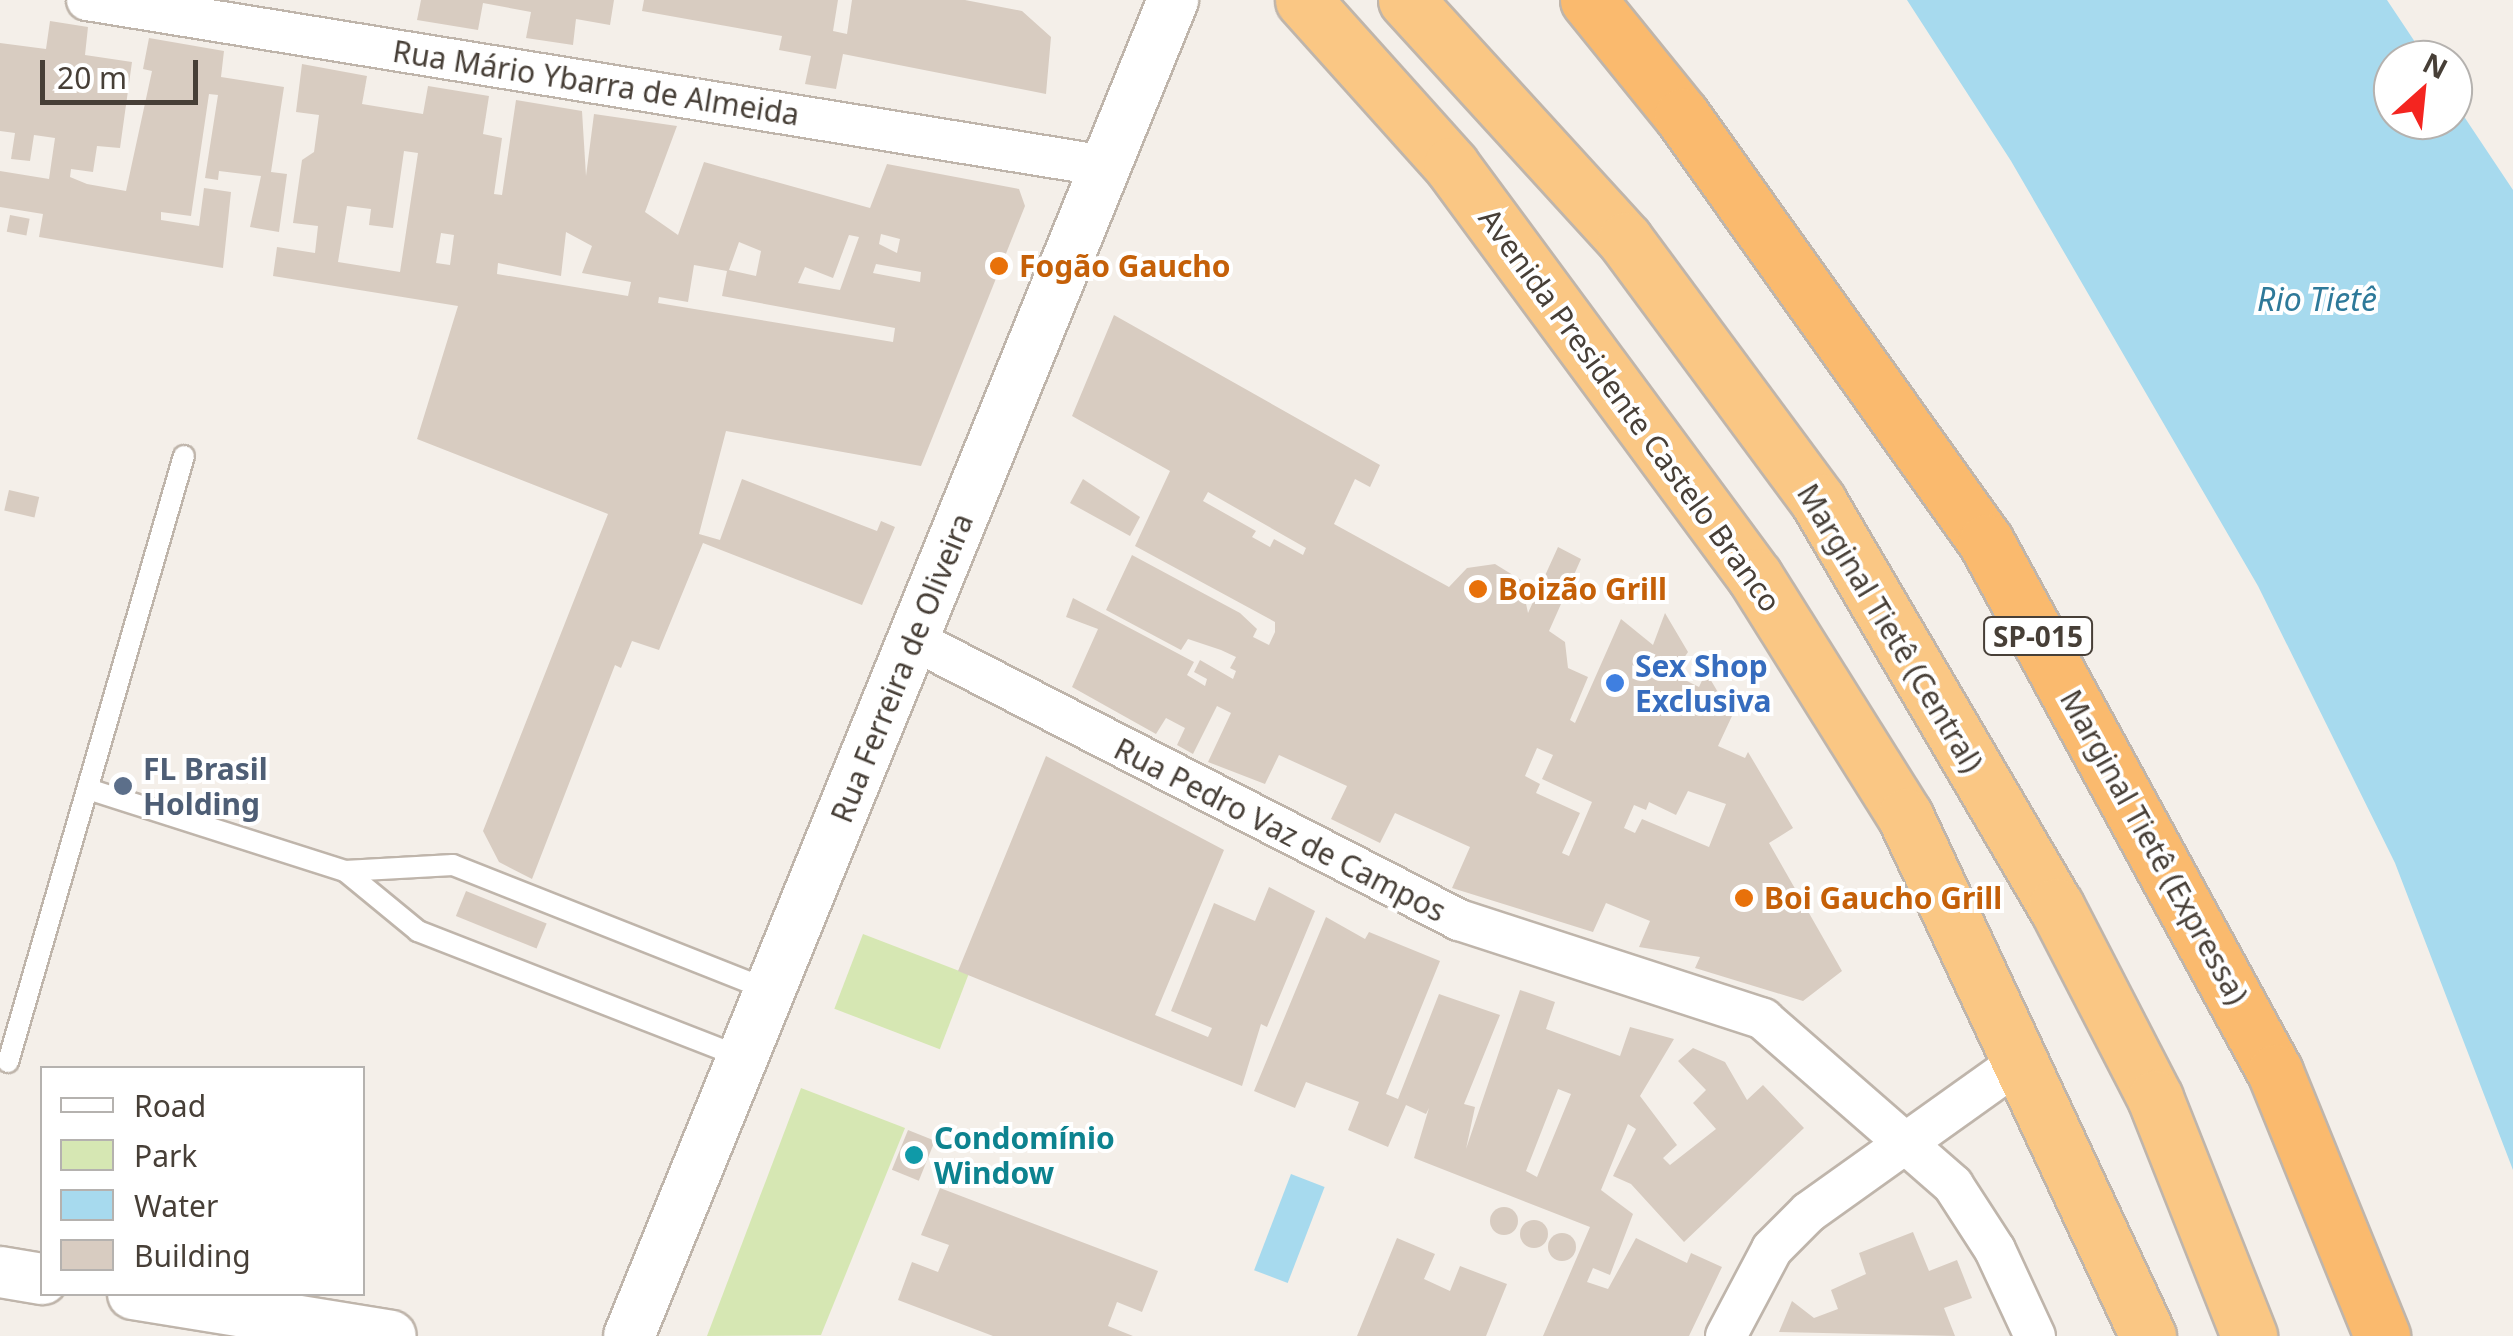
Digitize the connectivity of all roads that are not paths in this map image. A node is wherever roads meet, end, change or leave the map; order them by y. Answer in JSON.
{"nodes":[{"id":1,"x":88,"y":0,"type":"edge"},
{"id":2,"x":1173,"y":0,"type":"edge"},
{"id":3,"x":1303,"y":0,"type":"edge"},
{"id":4,"x":1406,"y":0,"type":"edge"},
{"id":5,"x":1588,"y":0,"type":"edge"},
{"id":6,"x":1105,"y":166,"type":"junction"},
{"id":7,"x":184,"y":456,"type":"dead end"},
{"id":8,"x":914,"y":640,"type":"junction"},
{"id":9,"x":88,"y":789,"type":"junction"},
{"id":10,"x":345,"y":871,"type":"junction"},
{"id":11,"x":772,"y":992,"type":"junction"},
{"id":12,"x":744,"y":1059,"type":"junction"},
{"id":13,"x":8,"y":1062,"type":"dead end"},
{"id":14,"x":2020,"y":1062,"type":"junction"},
{"id":15,"x":1911,"y":1142,"type":"junction"},
{"id":16,"x":0,"y":1272,"type":"edge"},
{"id":17,"x":40,"y":1278,"type":"edge"},
{"id":18,"x":145,"y":1296,"type":"edge"},
{"id":19,"x":391,"y":1336,"type":"edge"},
{"id":20,"x":629,"y":1336,"type":"edge"},
{"id":21,"x":1726,"y":1336,"type":"edge"},
{"id":22,"x":2035,"y":1336,"type":"edge"},
{"id":23,"x":2148,"y":1336,"type":"edge"},
{"id":24,"x":2249,"y":1336,"type":"edge"},
{"id":25,"x":2382,"y":1336,"type":"edge"}],
"edges":[{"from":1,"to":6,"type":"street","name":"Rua Mário Ybarra de Almeida"},
{"from":2,"to":6,"type":"street","name":"Rua Ferreira de Oliveira"},
{"from":3,"to":14,"type":"highway","name":"Avenida Presidente Castelo Branco"},
{"from":4,"to":24,"type":"highway","name":"Marginal Tietê (Central)"},
{"from":5,"to":25,"type":"highway","name":"Marginal Tietê (Expressa)","number":"SP-015"},
{"from":6,"to":8,"type":"street","name":"Rua Ferreira de Oliveira"},
{"from":7,"to":9,"type":"lane"},
{"from":8,"to":11,"type":"street","name":"Rua Ferreira de Oliveira"},
{"from":8,"to":15,"type":"street","name":"Rua Pedro Vaz de Campos"},
{"from":9,"to":10,"type":"lane"},
{"from":9,"to":13,"type":"lane"},
{"from":10,"to":11,"type":"lane"},
{"from":10,"to":12,"type":"lane"},
{"from":11,"to":12,"type":"street","name":"Rua Ferreira de Oliveira"},
{"from":12,"to":20,"type":"street","name":"Rua Ferreira de Oliveira"},
{"from":14,"to":15,"type":"street"},
{"from":14,"to":23,"type":"highway","name":"Avenida Presidente Castelo Branco"},
{"from":15,"to":21,"type":"street"},
{"from":15,"to":22,"type":"street","name":"Rua Pedro Vaz de Campos"},
{"from":16,"to":17,"type":"street"},
{"from":18,"to":19,"type":"street"}]}
